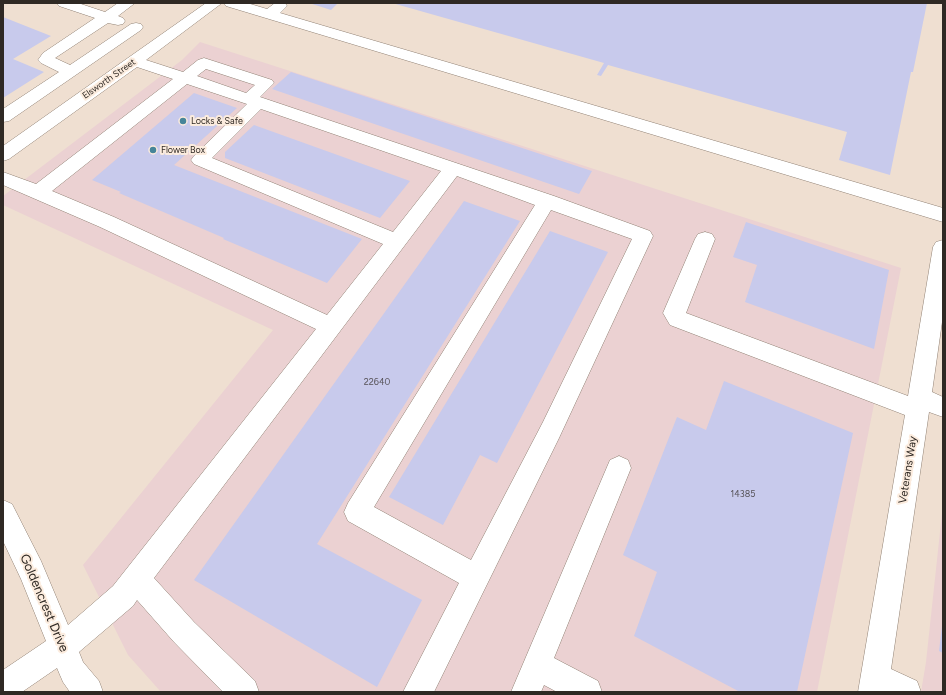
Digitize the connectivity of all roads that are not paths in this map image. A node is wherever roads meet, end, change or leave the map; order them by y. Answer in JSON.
{"nodes":[{"id":1,"x":64,"y":3,"type":"edge"},
{"id":2,"x":128,"y":3,"type":"edge"},
{"id":3,"x":232,"y":3,"type":"edge"},
{"id":4,"x":284,"y":3,"type":"edge"},
{"id":5,"x":211,"y":4,"type":"edge"},
{"id":6,"x":269,"y":14,"type":"junction"},
{"id":7,"x":107,"y":18,"type":"junction"},
{"id":8,"x":136,"y":27,"type":"junction"},
{"id":9,"x":168,"y":37,"type":"junction"},
{"id":10,"x":135,"y":61,"type":"junction"},
{"id":11,"x":71,"y":71,"type":"junction"},
{"id":12,"x":184,"y":77,"type":"junction"},
{"id":13,"x":254,"y":101,"type":"junction"},
{"id":14,"x":3,"y":117,"type":"edge"},
{"id":15,"x":3,"y":155,"type":"edge"},
{"id":16,"x":453,"y":168,"type":"junction"},
{"id":17,"x":3,"y":178,"type":"edge"},
{"id":18,"x":37,"y":192,"type":"junction"},
{"id":19,"x":547,"y":201,"type":"junction"},
{"id":20,"x":943,"y":215,"type":"edge"},
{"id":21,"x":705,"y":239,"type":"dead end"},
{"id":22,"x":396,"y":241,"type":"junction"},
{"id":23,"x":943,"y":247,"type":"edge"},
{"id":24,"x":331,"y":326,"type":"junction"},
{"id":25,"x":918,"y":404,"type":"junction"},
{"id":26,"x":943,"y":407,"type":"edge"},
{"id":27,"x":619,"y":468,"type":"dead end"},
{"id":28,"x":3,"y":513,"type":"edge"},
{"id":29,"x":476,"y":577,"type":"junction"},
{"id":30,"x":137,"y":579,"type":"junction"},
{"id":31,"x":63,"y":647,"type":"junction"},
{"id":32,"x":537,"y":665,"type":"junction"},
{"id":33,"x":874,"y":684,"type":"edge"},
{"id":34,"x":3,"y":687,"type":"edge"},
{"id":35,"x":88,"y":692,"type":"edge"},
{"id":36,"x":244,"y":692,"type":"edge"},
{"id":37,"x":418,"y":692,"type":"edge"},
{"id":38,"x":526,"y":692,"type":"edge"},
{"id":39,"x":587,"y":692,"type":"edge"},
{"id":40,"x":906,"y":692,"type":"edge"}],
"edges":[{"from":1,"to":7,"type":"street"},
{"from":2,"to":7,"type":"street"},
{"from":3,"to":6,"type":"street"},
{"from":4,"to":6,"type":"street"},
{"from":5,"to":9,"type":"street","name":"Elsworth Street"},
{"from":6,"to":20,"type":"street"},
{"from":7,"to":8,"type":"street"},
{"from":7,"to":11,"type":"street"},
{"from":8,"to":9,"type":"street"},
{"from":8,"to":11,"type":"street"},
{"from":9,"to":10,"type":"street","name":"Elsworth Street"},
{"from":10,"to":12,"type":"street"},
{"from":10,"to":15,"type":"street","name":"Elsworth Street"},
{"from":11,"to":14,"type":"street"},
{"from":12,"to":13,"type":"street"},
{"from":12,"to":18,"type":"street"},
{"from":13,"to":16,"type":"street"},
{"from":13,"to":22,"type":"street"},
{"from":16,"to":19,"type":"street"},
{"from":16,"to":22,"type":"street"},
{"from":17,"to":18,"type":"street"},
{"from":18,"to":24,"type":"street"},
{"from":19,"to":29,"type":"street"},
{"from":19,"to":29,"type":"street"},
{"from":21,"to":25,"type":"street"},
{"from":22,"to":24,"type":"street"},
{"from":23,"to":25,"type":"street","name":"Veterans Way"},
{"from":24,"to":30,"type":"street"},
{"from":25,"to":26,"type":"street"},
{"from":25,"to":33,"type":"street","name":"Veterans Way"},
{"from":27,"to":32,"type":"street"},
{"from":28,"to":31,"type":"street","name":"Goldencrest Drive"},
{"from":29,"to":37,"type":"street"},
{"from":30,"to":31,"type":"street"},
{"from":30,"to":36,"type":"street"},
{"from":31,"to":34,"type":"street"},
{"from":31,"to":35,"type":"street","name":"Goldencrest Drive"},
{"from":32,"to":38,"type":"street"},
{"from":32,"to":39,"type":"street"},
{"from":33,"to":40,"type":"street"}]}
